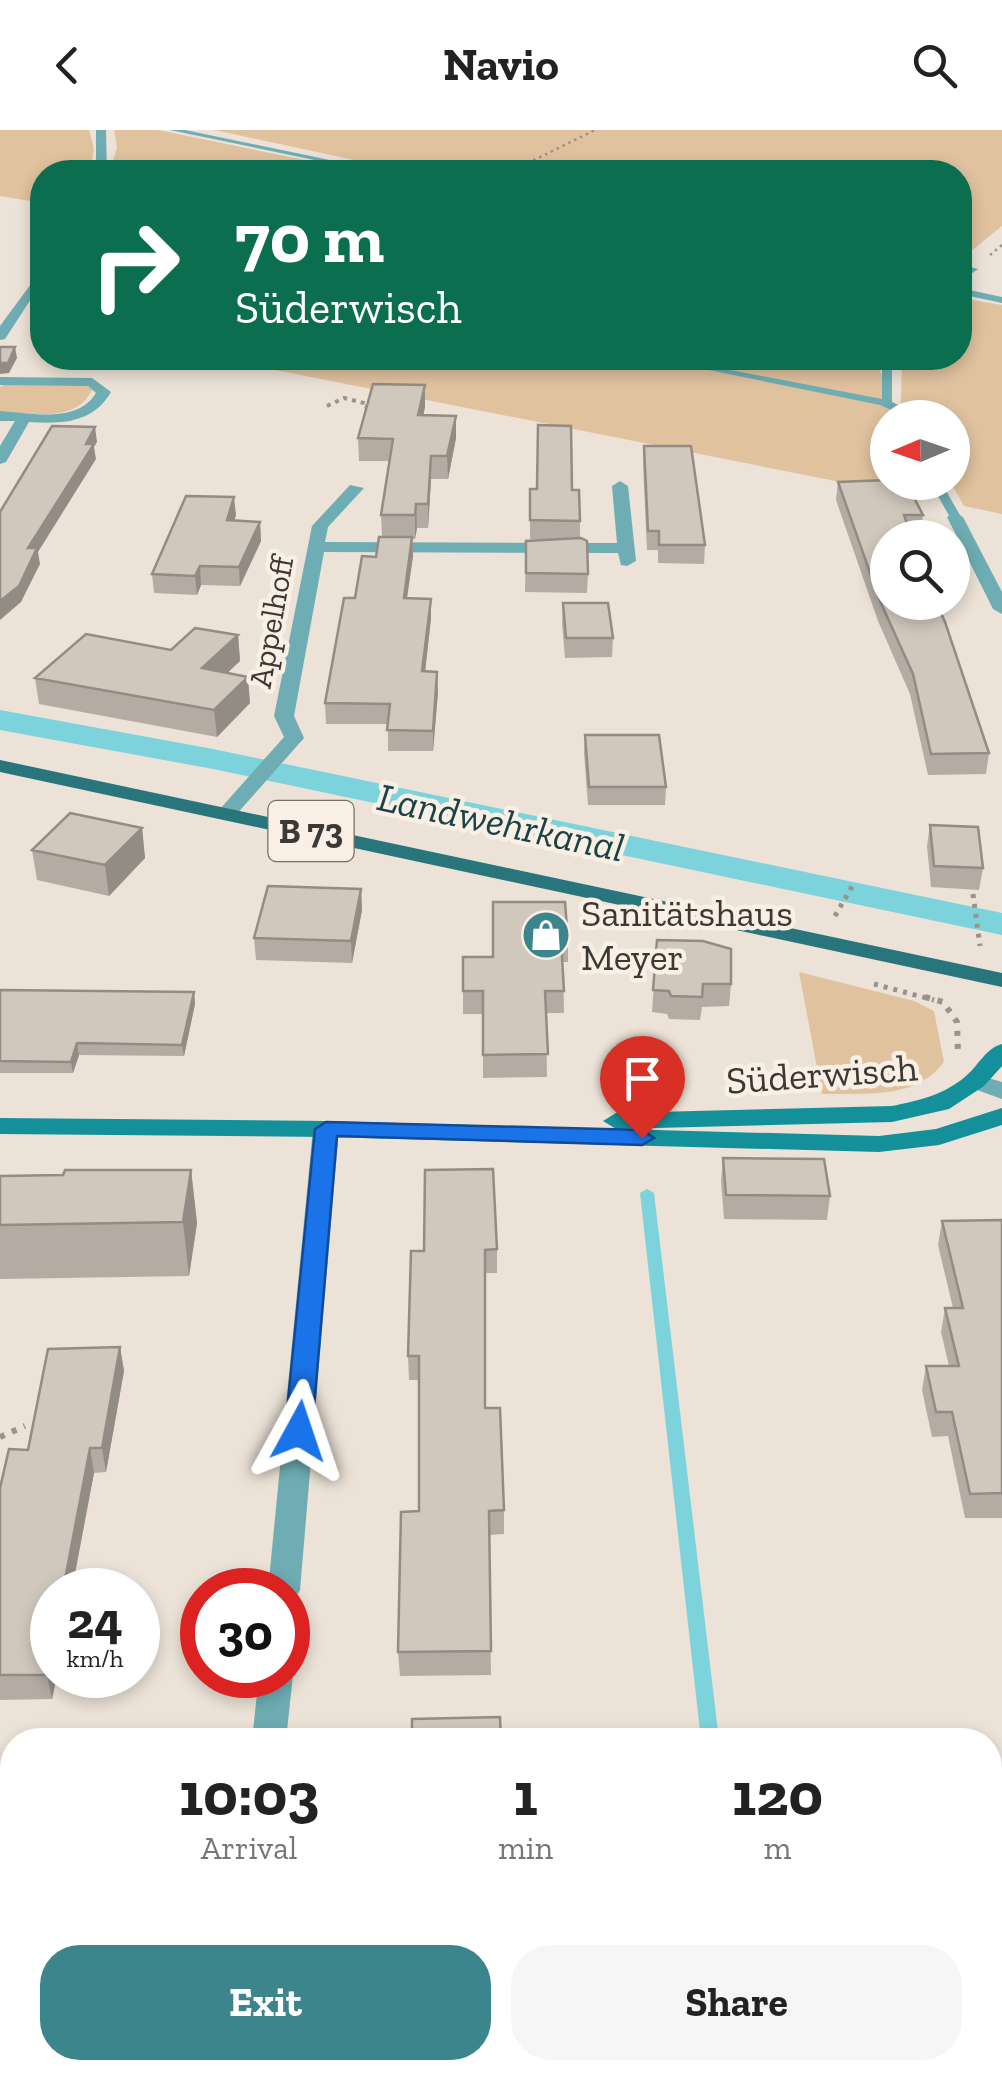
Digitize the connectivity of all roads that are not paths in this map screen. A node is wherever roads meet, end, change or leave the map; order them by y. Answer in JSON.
{"nodes":[{"id":1,"x":101,"y":130,"type":"edge"},
{"id":2,"x":174,"y":130,"type":"edge"},
{"id":3,"x":102,"y":160,"type":"edge"},
{"id":4,"x":323,"y":160,"type":"edge"},
{"id":5,"x":30,"y":290,"type":"edge"},
{"id":6,"x":972,"y":294,"type":"edge"},
{"id":7,"x":1002,"y":300,"type":"edge"},
{"id":8,"x":0,"y":336,"type":"edge"},
{"id":9,"x":716,"y":370,"type":"edge"},
{"id":10,"x":887,"y":370,"type":"edge"},
{"id":11,"x":0,"y":381,"type":"edge"},
{"id":12,"x":887,"y":400,"type":"edge"},
{"id":13,"x":870,"y":401,"type":"edge"},
{"id":14,"x":0,"y":416,"type":"edge"},
{"id":15,"x":24,"y":417,"type":"junction"},
{"id":16,"x":0,"y":460,"type":"edge"},
{"id":17,"x":620,"y":486,"type":"dead end"},
{"id":18,"x":356,"y":488,"type":"dead end"},
{"id":19,"x":946,"y":500,"type":"edge"},
{"id":20,"x":955,"y":517,"type":"joint"},
{"id":21,"x":315,"y":547,"type":"junction"},
{"id":22,"x":1002,"y":609,"type":"edge"},
{"id":23,"x":0,"y":766,"type":"edge"},
{"id":24,"x":227,"y":813,"type":"junction"},
{"id":25,"x":1002,"y":980,"type":"edge"},
{"id":26,"x":1002,"y":1051,"type":"edge"},
{"id":27,"x":976,"y":1081,"type":"junction"},
{"id":28,"x":1002,"y":1091,"type":"edge"},
{"id":29,"x":1002,"y":1116,"type":"edge"},
{"id":30,"x":0,"y":1126,"type":"edge"},
{"id":31,"x":326,"y":1129,"type":"junction"},
{"id":32,"x":286,"y":1568,"type":"edge"},
{"id":33,"x":274,"y":1698,"type":"edge"},
{"id":34,"x":270,"y":1728,"type":"edge"}],
"edges":[{"from":1,"to":3,"type":"street"},
{"from":2,"to":4,"type":"lane"},
{"from":5,"to":8,"type":"street"},
{"from":6,"to":7,"type":"lane"},
{"from":9,"to":13,"type":"lane"},
{"from":10,"to":12,"type":"lane"},
{"from":11,"to":15,"type":"street"},
{"from":14,"to":15,"type":"street"},
{"from":15,"to":16,"type":"street"},
{"from":17,"to":21,"type":"street"},
{"from":18,"to":21,"type":"street","name":"Appelhoff"},
{"from":19,"to":20,"type":"lane"},
{"from":20,"to":22,"type":"street"},
{"from":21,"to":24,"type":"street","name":"Appelhoff"},
{"from":23,"to":24,"type":"main road","number":"B 73"},
{"from":24,"to":25,"type":"main road","number":"B 73"},
{"from":26,"to":27,"type":"street","name":"Süderwisch"},
{"from":27,"to":28,"type":"street"},
{"from":27,"to":31,"type":"street","name":"Süderwisch"},
{"from":29,"to":31,"type":"street","name":"Süderwisch"},
{"from":30,"to":31,"type":"street","name":"Süderwisch"},
{"from":31,"to":32,"type":"street"},
{"from":33,"to":34,"type":"street"}]}
